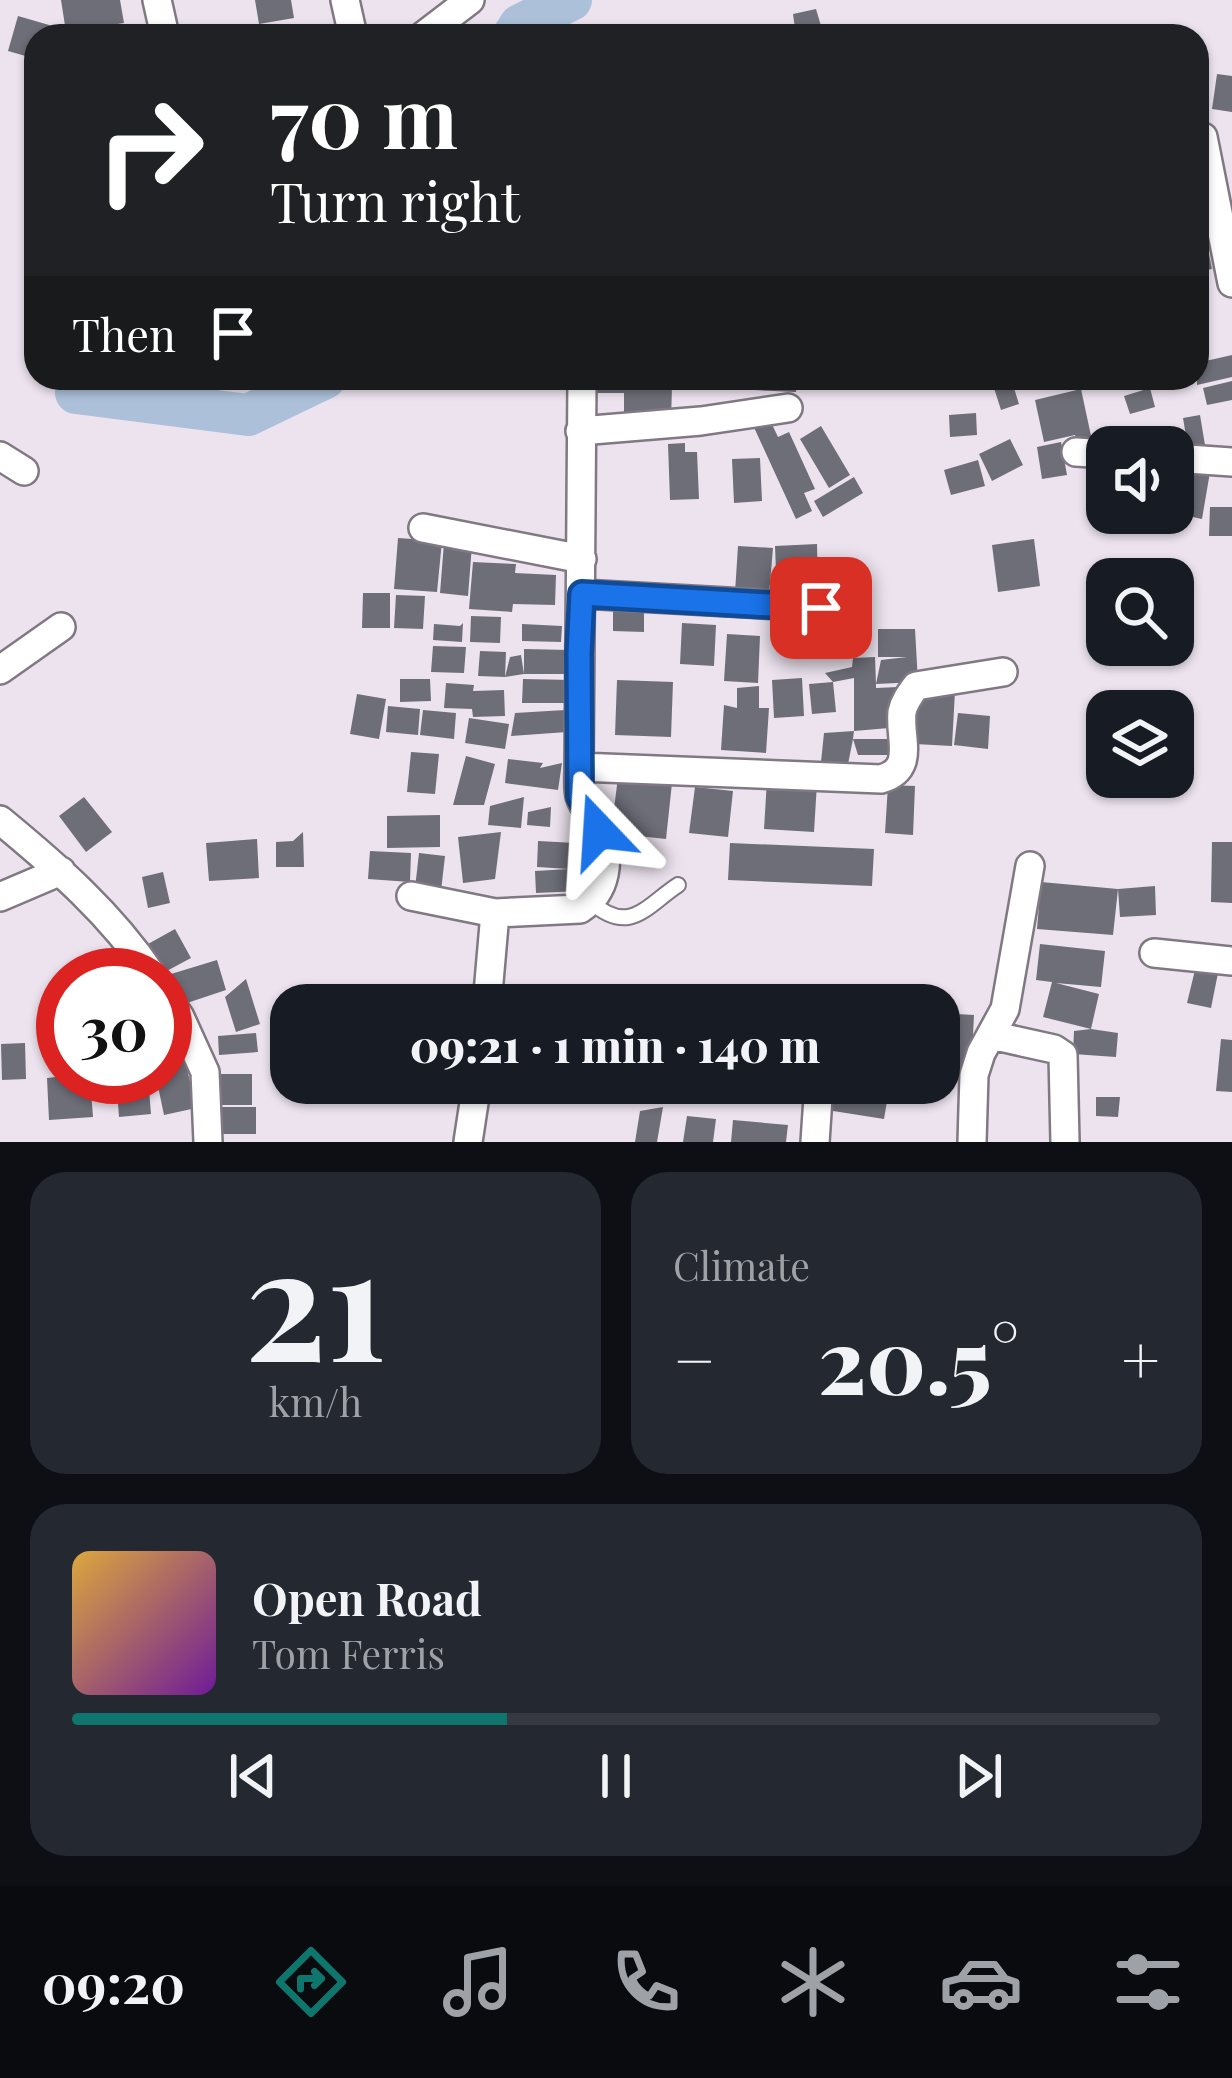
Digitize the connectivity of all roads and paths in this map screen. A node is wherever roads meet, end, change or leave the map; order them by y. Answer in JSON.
{"nodes":[{"id":1,"x":470,"y":0,"type":"edge"},
{"id":2,"x":439,"y":24,"type":"edge"},
{"id":3,"x":1209,"y":179,"type":"edge"},
{"id":4,"x":1232,"y":283,"type":"edge"},
{"id":5,"x":582,"y":390,"type":"edge"},
{"id":6,"x":788,"y":408,"type":"dead end"},
{"id":7,"x":580,"y":431,"type":"junction"},
{"id":8,"x":1076,"y":452,"type":"dead end"},
{"id":9,"x":1086,"y":453,"type":"edge"},
{"id":10,"x":1194,"y":459,"type":"edge"},
{"id":11,"x":1232,"y":462,"type":"edge"},
{"id":12,"x":423,"y":528,"type":"dead end"},
{"id":13,"x":582,"y":559,"type":"junction"},
{"id":14,"x":582,"y":594,"type":"junction"},
{"id":15,"x":835,"y":608,"type":"dead end"},
{"id":16,"x":62,"y":627,"type":"dead end"},
{"id":17,"x":0,"y":670,"type":"edge"},
{"id":18,"x":1004,"y":672,"type":"dead end"},
{"id":19,"x":579,"y":767,"type":"junction"},
{"id":20,"x":0,"y":820,"type":"edge"},
{"id":21,"x":1030,"y":866,"type":"dead end"},
{"id":22,"x":62,"y":871,"type":"junction"},
{"id":23,"x":678,"y":885,"type":"dead end"},
{"id":24,"x":411,"y":896,"type":"dead end"},
{"id":25,"x":0,"y":897,"type":"edge"},
{"id":26,"x":592,"y":902,"type":"junction"},
{"id":27,"x":495,"y":913,"type":"junction"},
{"id":28,"x":134,"y":948,"type":"edge"},
{"id":29,"x":1154,"y":953,"type":"dead end"},
{"id":30,"x":1232,"y":962,"type":"edge"},
{"id":31,"x":490,"y":984,"type":"edge"},
{"id":32,"x":992,"y":1035,"type":"junction"},
{"id":33,"x":192,"y":1043,"type":"edge"},
{"id":34,"x":474,"y":1104,"type":"edge"},
{"id":35,"x":817,"y":1104,"type":"edge"},
{"id":36,"x":208,"y":1142,"type":"edge"},
{"id":37,"x":468,"y":1142,"type":"edge"},
{"id":38,"x":814,"y":1142,"type":"edge"},
{"id":39,"x":972,"y":1142,"type":"edge"},
{"id":40,"x":1065,"y":1142,"type":"edge"}],
"edges":[{"from":1,"to":2,"type":"street"},
{"from":3,"to":4,"type":"street"},
{"from":5,"to":7,"type":"street"},
{"from":6,"to":7,"type":"street"},
{"from":7,"to":13,"type":"street"},
{"from":8,"to":9,"type":"street"},
{"from":10,"to":11,"type":"street"},
{"from":12,"to":13,"type":"street"},
{"from":13,"to":14,"type":"street"},
{"from":14,"to":15,"type":"street"},
{"from":14,"to":19,"type":"street"},
{"from":16,"to":17,"type":"street"},
{"from":18,"to":19,"type":"street"},
{"from":19,"to":26,"type":"street"},
{"from":20,"to":22,"type":"street"},
{"from":21,"to":32,"type":"street"},
{"from":22,"to":25,"type":"street"},
{"from":22,"to":28,"type":"street"},
{"from":23,"to":26,"type":"lane"},
{"from":24,"to":27,"type":"street"},
{"from":26,"to":27,"type":"street"},
{"from":27,"to":31,"type":"street"},
{"from":29,"to":30,"type":"street"},
{"from":32,"to":39,"type":"street"},
{"from":32,"to":40,"type":"street"},
{"from":33,"to":36,"type":"street"},
{"from":34,"to":37,"type":"street"},
{"from":35,"to":38,"type":"street"}]}
